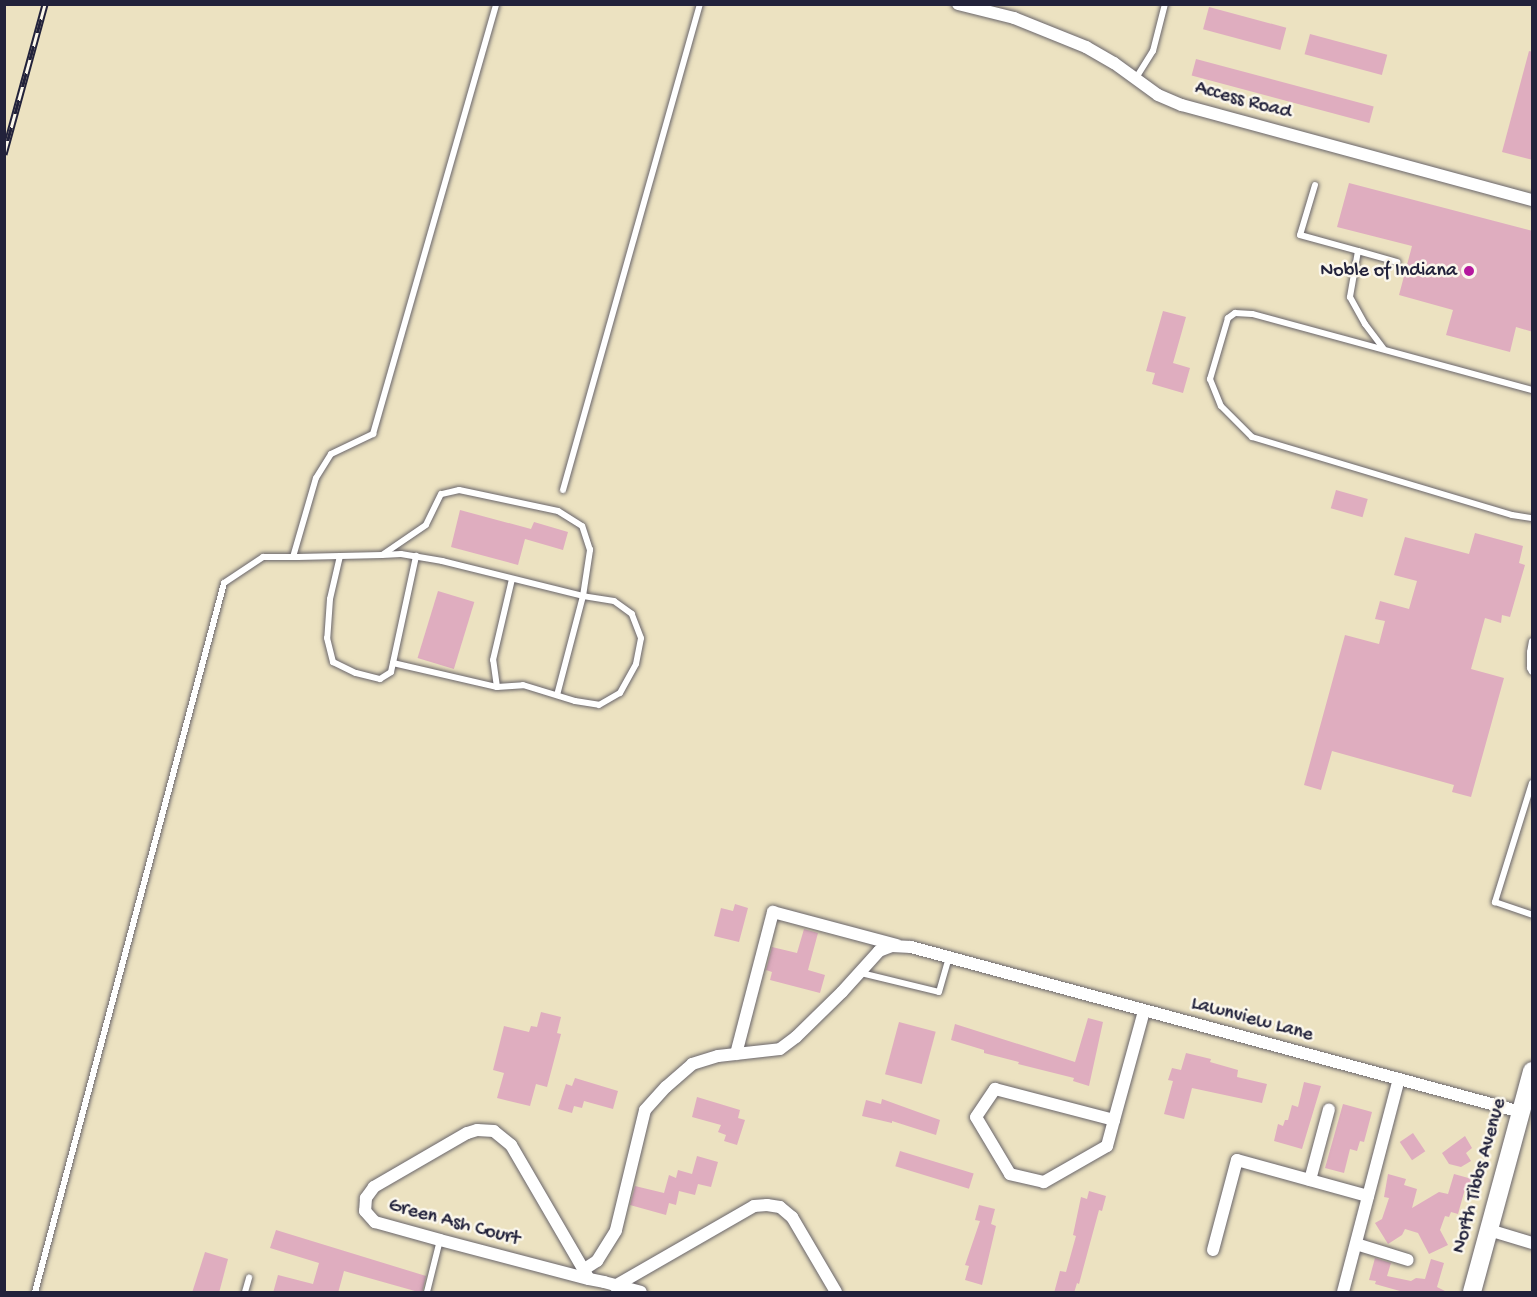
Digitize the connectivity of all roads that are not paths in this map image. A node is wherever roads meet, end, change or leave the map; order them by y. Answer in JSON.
{"nodes":[{"id":1,"x":496,"y":4,"type":"edge"},
{"id":2,"x":700,"y":4,"type":"edge"},
{"id":3,"x":958,"y":4,"type":"edge"},
{"id":4,"x":1166,"y":4,"type":"edge"},
{"id":5,"x":1136,"y":78,"type":"junction"},
{"id":6,"x":1315,"y":185,"type":"dead end"},
{"id":7,"x":1533,"y":200,"type":"edge"},
{"id":8,"x":1358,"y":251,"type":"junction"},
{"id":9,"x":1397,"y":262,"type":"dead end"},
{"id":10,"x":1384,"y":350,"type":"junction"},
{"id":11,"x":1533,"y":390,"type":"edge"},
{"id":12,"x":563,"y":490,"type":"dead end"},
{"id":13,"x":1533,"y":519,"type":"edge"},
{"id":14,"x":382,"y":555,"type":"junction"},
{"id":15,"x":340,"y":556,"type":"junction"},
{"id":16,"x":416,"y":556,"type":"junction"},
{"id":17,"x":292,"y":557,"type":"junction"},
{"id":18,"x":512,"y":579,"type":"junction"},
{"id":19,"x":583,"y":596,"type":"junction"},
{"id":20,"x":1533,"y":641,"type":"edge"},
{"id":21,"x":393,"y":663,"type":"junction"},
{"id":22,"x":1533,"y":672,"type":"edge"},
{"id":23,"x":497,"y":687,"type":"junction"},
{"id":24,"x":557,"y":695,"type":"junction"},
{"id":25,"x":1533,"y":783,"type":"edge"},
{"id":26,"x":1533,"y":915,"type":"edge"},
{"id":27,"x":901,"y":946,"type":"junction"},
{"id":28,"x":949,"y":958,"type":"junction"},
{"id":29,"x":860,"y":973,"type":"junction"},
{"id":30,"x":1144,"y":1011,"type":"junction"},
{"id":31,"x":736,"y":1054,"type":"junction"},
{"id":32,"x":1533,"y":1071,"type":"edge"},
{"id":33,"x":1399,"y":1079,"type":"junction"},
{"id":34,"x":1329,"y":1109,"type":"dead end"},
{"id":35,"x":1521,"y":1112,"type":"junction"},
{"id":36,"x":1114,"y":1120,"type":"junction"},
{"id":37,"x":1310,"y":1180,"type":"junction"},
{"id":38,"x":1368,"y":1196,"type":"junction"},
{"id":39,"x":1489,"y":1230,"type":"junction"},
{"id":40,"x":440,"y":1240,"type":"junction"},
{"id":41,"x":1533,"y":1243,"type":"edge"},
{"id":42,"x":1356,"y":1244,"type":"junction"},
{"id":43,"x":1213,"y":1250,"type":"dead end"},
{"id":44,"x":1408,"y":1260,"type":"dead end"},
{"id":45,"x":586,"y":1274,"type":"junction"},
{"id":46,"x":249,"y":1278,"type":"dead end"},
{"id":47,"x":606,"y":1287,"type":"edge"},
{"id":48,"x":35,"y":1293,"type":"edge"},
{"id":49,"x":245,"y":1293,"type":"edge"},
{"id":50,"x":426,"y":1293,"type":"edge"},
{"id":51,"x":641,"y":1293,"type":"edge"},
{"id":52,"x":836,"y":1293,"type":"edge"},
{"id":53,"x":1343,"y":1293,"type":"edge"},
{"id":54,"x":1472,"y":1293,"type":"edge"}],
"edges":[{"from":1,"to":17,"type":"lane"},
{"from":2,"to":12,"type":"lane"},
{"from":3,"to":5,"type":"street","name":"Access Road"},
{"from":4,"to":5,"type":"lane"},
{"from":5,"to":7,"type":"street","name":"Access Road"},
{"from":6,"to":8,"type":"lane"},
{"from":8,"to":9,"type":"lane"},
{"from":8,"to":10,"type":"lane"},
{"from":10,"to":11,"type":"lane"},
{"from":10,"to":13,"type":"lane"},
{"from":14,"to":15,"type":"lane"},
{"from":14,"to":16,"type":"lane"},
{"from":14,"to":19,"type":"lane"},
{"from":15,"to":17,"type":"lane"},
{"from":15,"to":21,"type":"lane"},
{"from":16,"to":18,"type":"lane"},
{"from":16,"to":21,"type":"lane"},
{"from":17,"to":48,"type":"lane"},
{"from":18,"to":19,"type":"lane"},
{"from":18,"to":23,"type":"lane"},
{"from":19,"to":24,"type":"lane"},
{"from":19,"to":24,"type":"lane"},
{"from":20,"to":22,"type":"lane"},
{"from":21,"to":23,"type":"lane"},
{"from":23,"to":24,"type":"lane"},
{"from":25,"to":26,"type":"lane"},
{"from":27,"to":28,"type":"street","name":"Lawnview Lane"},
{"from":27,"to":29,"type":"street"},
{"from":27,"to":31,"type":"street","name":"Lawnview Lane"},
{"from":28,"to":29,"type":"lane"},
{"from":28,"to":30,"type":"street","name":"Lawnview Lane"},
{"from":29,"to":31,"type":"street"},
{"from":30,"to":33,"type":"street","name":"Lawnview Lane"},
{"from":30,"to":36,"type":"street"},
{"from":31,"to":45,"type":"street"},
{"from":32,"to":35,"type":"street","name":"North Tibbs Avenue"},
{"from":33,"to":35,"type":"street","name":"Lawnview Lane"},
{"from":33,"to":38,"type":"street"},
{"from":34,"to":37,"type":"street"},
{"from":35,"to":39,"type":"street","name":"North Tibbs Avenue"},
{"from":36,"to":36,"type":"street"},
{"from":37,"to":38,"type":"street"},
{"from":37,"to":43,"type":"street"},
{"from":38,"to":42,"type":"street"},
{"from":39,"to":41,"type":"street"},
{"from":39,"to":54,"type":"street","name":"North Tibbs Avenue"},
{"from":40,"to":45,"type":"street","name":"Green Ash Court"},
{"from":40,"to":45,"type":"street","name":"Green Ash Court"},
{"from":40,"to":50,"type":"lane"},
{"from":42,"to":44,"type":"street"},
{"from":42,"to":53,"type":"street"},
{"from":45,"to":47,"type":"street","name":"Green Ash Court"},
{"from":46,"to":49,"type":"lane"},
{"from":47,"to":51,"type":"street","name":"Green Ash Court"},
{"from":47,"to":52,"type":"street"}]}
